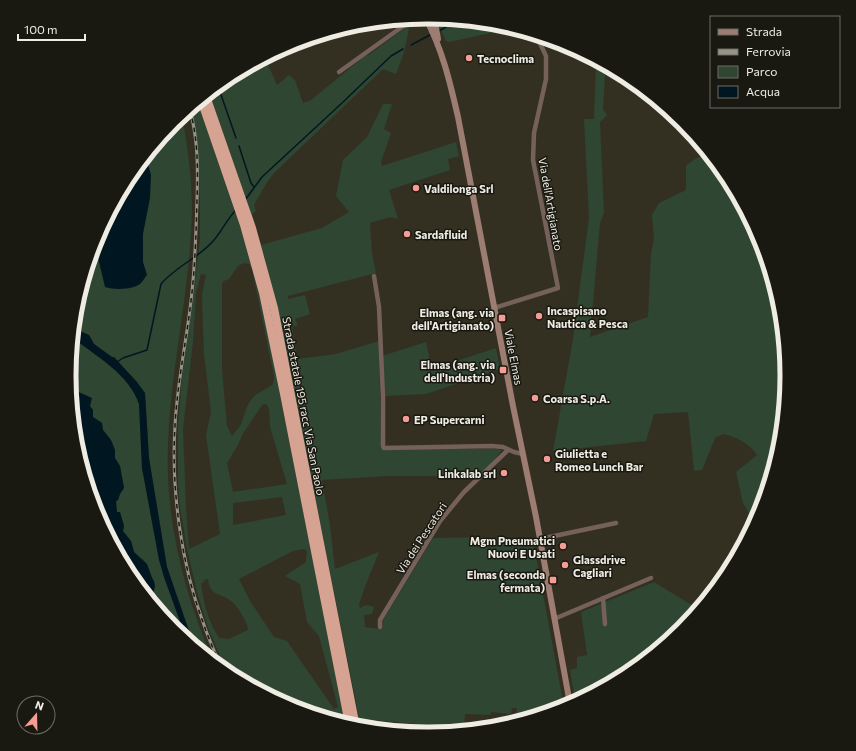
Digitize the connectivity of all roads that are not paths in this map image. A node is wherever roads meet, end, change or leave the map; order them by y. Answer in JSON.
{"nodes":[{"id":1,"x":428,"y":24,"type":"edge"},
{"id":2,"x":435,"y":24,"type":"edge"},
{"id":3,"x":405,"y":25,"type":"edge"},
{"id":4,"x":540,"y":43,"type":"edge"},
{"id":5,"x":439,"y":46,"type":"junction"},
{"id":6,"x":339,"y":72,"type":"dead end"},
{"id":7,"x":205,"y":104,"type":"edge"},
{"id":8,"x":256,"y":255,"type":"junction"},
{"id":9,"x":374,"y":276,"type":"dead end"},
{"id":10,"x":494,"y":308,"type":"junction"},
{"id":11,"x":508,"y":450,"type":"junction"},
{"id":12,"x":523,"y":454,"type":"junction"},
{"id":13,"x":616,"y":523,"type":"dead end"},
{"id":14,"x":540,"y":539,"type":"junction"},
{"id":15,"x":651,"y":578,"type":"dead end"},
{"id":16,"x":603,"y":598,"type":"junction"},
{"id":17,"x":554,"y":619,"type":"junction"},
{"id":18,"x":605,"y":624,"type":"dead end"},
{"id":19,"x":380,"y":627,"type":"dead end"},
{"id":20,"x":569,"y":697,"type":"edge"},
{"id":21,"x":348,"y":717,"type":"edge"},
{"id":22,"x":355,"y":719,"type":"edge"}],
"edges":[{"from":1,"to":5,"type":"main road","name":"Viale Elmas"},
{"from":2,"to":5,"type":"main road"},
{"from":3,"to":6,"type":"street"},
{"from":4,"to":10,"type":"street","name":"Via dell'Artigianato"},
{"from":5,"to":10,"type":"main road","name":"Viale Elmas"},
{"from":7,"to":8,"type":"highway","name":"Strada statale 195 racc Via San Paolo"},
{"from":8,"to":21,"type":"highway","name":"Strada statale 195 racc Via San Paolo"},
{"from":8,"to":22,"type":"highway","name":"Strada statale 195 racc Via San Paolo"},
{"from":9,"to":11,"type":"street"},
{"from":10,"to":12,"type":"main road","name":"Viale Elmas"},
{"from":11,"to":12,"type":"street"},
{"from":11,"to":19,"type":"street","name":"Via dei Pescatori"},
{"from":12,"to":14,"type":"main road","name":"Viale Elmas"},
{"from":13,"to":14,"type":"street"},
{"from":14,"to":17,"type":"main road","name":"Viale Elmas"},
{"from":15,"to":16,"type":"street"},
{"from":16,"to":17,"type":"street"},
{"from":16,"to":18,"type":"street"},
{"from":17,"to":20,"type":"main road","name":"Viale Elmas"}]}
